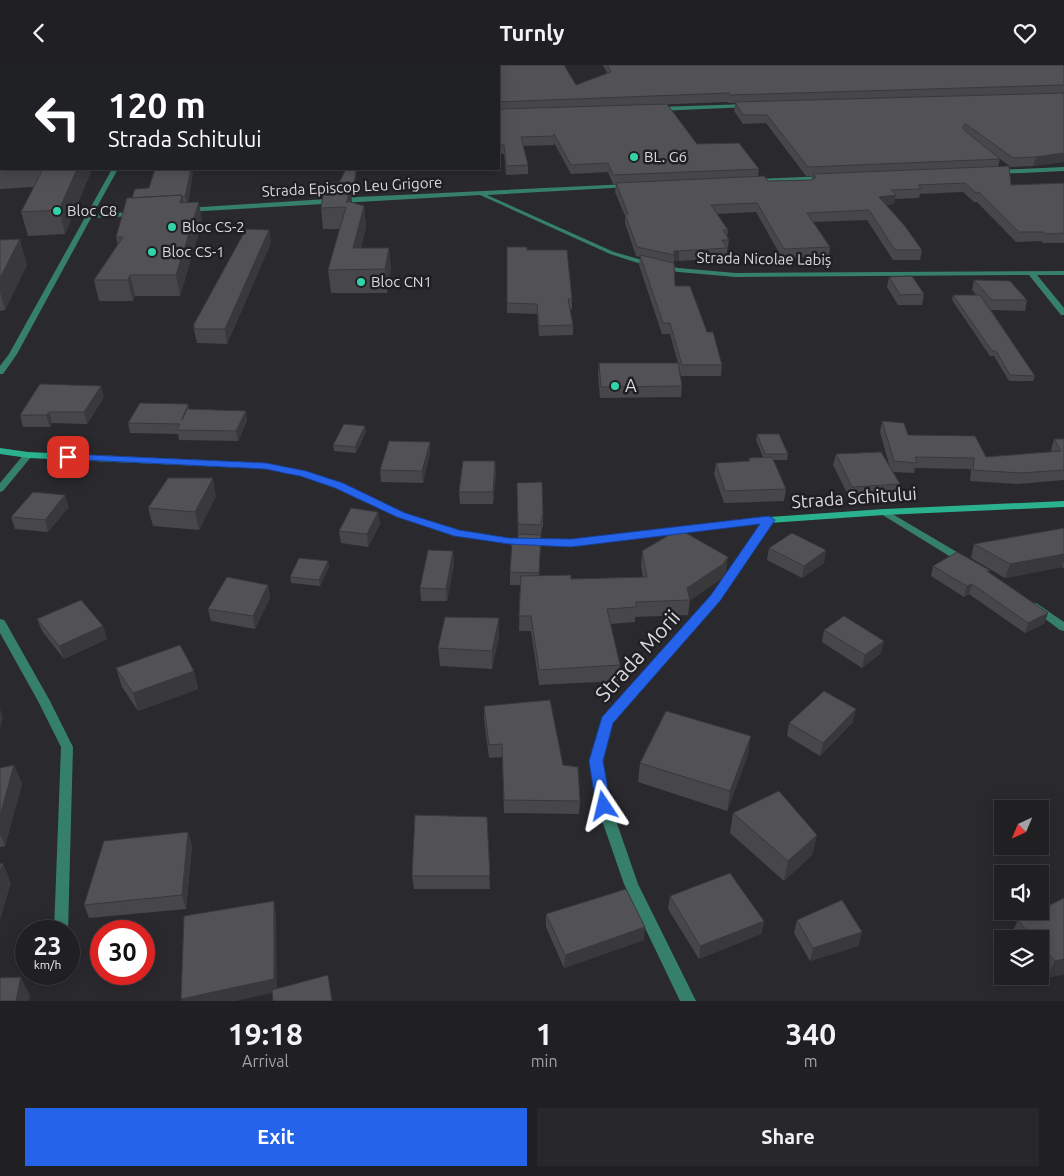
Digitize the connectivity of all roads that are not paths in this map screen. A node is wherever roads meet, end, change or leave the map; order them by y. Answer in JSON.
{"nodes":[{"id":1,"x":757,"y":106,"type":"edge"},
{"id":2,"x":648,"y":110,"type":"edge"},
{"id":3,"x":1001,"y":165,"type":"edge"},
{"id":4,"x":1064,"y":169,"type":"edge"},
{"id":5,"x":114,"y":170,"type":"edge"},
{"id":6,"x":1008,"y":171,"type":"junction"},
{"id":7,"x":989,"y":172,"type":"edge"},
{"id":8,"x":837,"y":177,"type":"edge"},
{"id":9,"x":750,"y":181,"type":"edge"},
{"id":10,"x":633,"y":186,"type":"edge"},
{"id":11,"x":480,"y":193,"type":"junction"},
{"id":12,"x":174,"y":211,"type":"edge"},
{"id":13,"x":146,"y":213,"type":"edge"},
{"id":14,"x":90,"y":216,"type":"junction"},
{"id":15,"x":1031,"y":273,"type":"junction"},
{"id":16,"x":1064,"y":273,"type":"edge"},
{"id":17,"x":1064,"y":313,"type":"edge"},
{"id":18,"x":0,"y":372,"type":"edge"},
{"id":19,"x":0,"y":451,"type":"edge"},
{"id":20,"x":28,"y":455,"type":"junction"},
{"id":21,"x":0,"y":489,"type":"edge"},
{"id":22,"x":1064,"y":504,"type":"edge"},
{"id":23,"x":884,"y":512,"type":"junction"},
{"id":24,"x":769,"y":520,"type":"junction"},
{"id":25,"x":969,"y":564,"type":"edge"},
{"id":26,"x":1025,"y":599,"type":"edge"},
{"id":27,"x":0,"y":623,"type":"edge"},
{"id":28,"x":1064,"y":627,"type":"edge"},
{"id":29,"x":61,"y":920,"type":"edge"},
{"id":30,"x":688,"y":1001,"type":"edge"}],
"edges":[{"from":1,"to":2,"type":"street"},
{"from":3,"to":6,"type":"street"},
{"from":4,"to":6,"type":"street"},
{"from":5,"to":14,"type":"street"},
{"from":6,"to":7,"type":"street"},
{"from":8,"to":9,"type":"street"},
{"from":10,"to":11,"type":"street","name":"Strada Episcop Leu Grigore"},
{"from":11,"to":12,"type":"street","name":"Strada Episcop Leu Grigore"},
{"from":11,"to":15,"type":"street","name":"Strada Nicolae Labiș"},
{"from":13,"to":14,"type":"street"},
{"from":14,"to":18,"type":"street"},
{"from":15,"to":16,"type":"street","name":"Strada Nicolae Labiș"},
{"from":15,"to":17,"type":"street"},
{"from":19,"to":20,"type":"main road","name":"Strada Schitului"},
{"from":20,"to":21,"type":"street"},
{"from":20,"to":24,"type":"main road","name":"Strada Schitului"},
{"from":22,"to":23,"type":"main road","name":"Strada Schitului"},
{"from":23,"to":24,"type":"main road","name":"Strada Schitului"},
{"from":23,"to":25,"type":"street"},
{"from":24,"to":30,"type":"street","name":"Strada Morii"},
{"from":26,"to":28,"type":"street"},
{"from":27,"to":29,"type":"street"}]}
